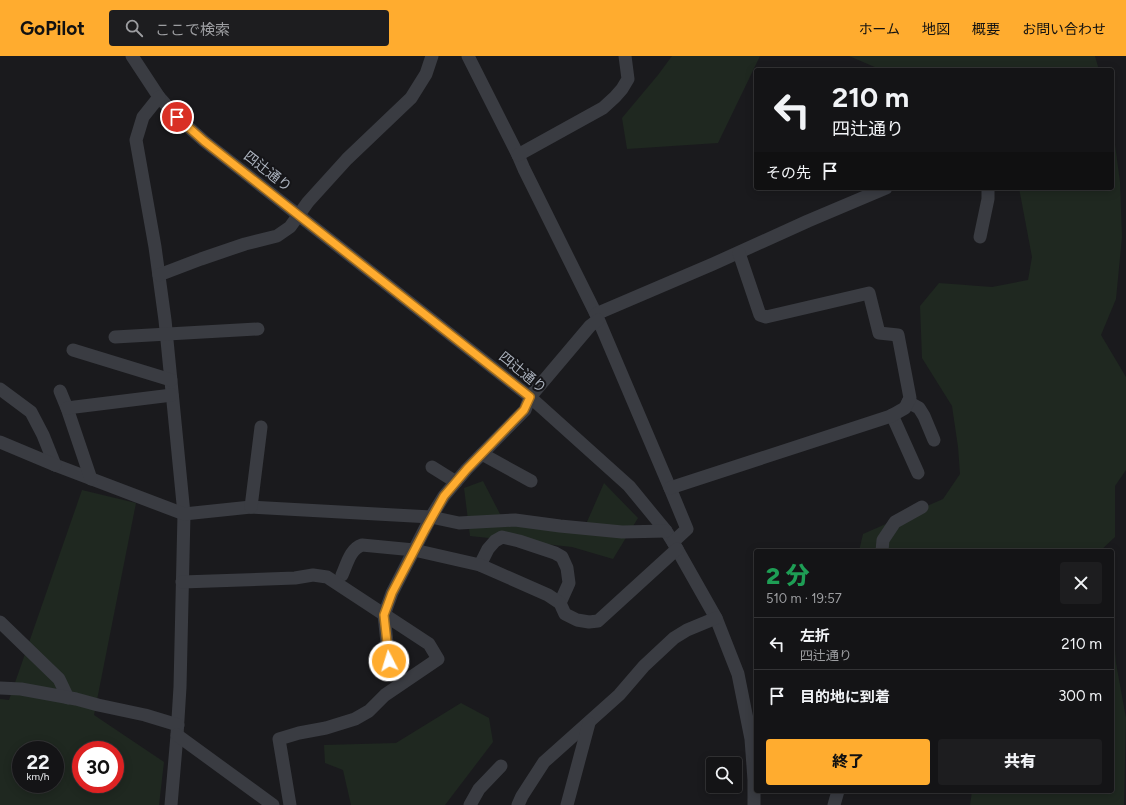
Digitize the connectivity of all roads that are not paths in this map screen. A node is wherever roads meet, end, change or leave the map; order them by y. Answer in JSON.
{"nodes":[{"id":1,"x":132,"y":56,"type":"edge"},
{"id":2,"x":432,"y":56,"type":"edge"},
{"id":3,"x":468,"y":56,"type":"edge"},
{"id":4,"x":625,"y":56,"type":"edge"},
{"id":5,"x":159,"y":97,"type":"junction"},
{"id":6,"x":518,"y":155,"type":"junction"},
{"id":7,"x":881,"y":190,"type":"edge"},
{"id":8,"x":988,"y":190,"type":"edge"},
{"id":9,"x":298,"y":215,"type":"junction"},
{"id":10,"x":980,"y":237,"type":"dead end"},
{"id":11,"x":739,"y":253,"type":"junction"},
{"id":12,"x":159,"y":275,"type":"junction"},
{"id":13,"x":597,"y":317,"type":"junction"},
{"id":14,"x":258,"y":329,"type":"dead end"},
{"id":15,"x":167,"y":334,"type":"junction"},
{"id":16,"x":116,"y":337,"type":"dead end"},
{"id":17,"x":73,"y":350,"type":"dead end"},
{"id":18,"x":171,"y":380,"type":"junction"},
{"id":19,"x":0,"y":389,"type":"edge"},
{"id":20,"x":60,"y":391,"type":"dead end"},
{"id":21,"x":172,"y":396,"type":"junction"},
{"id":22,"x":530,"y":397,"type":"junction"},
{"id":23,"x":908,"y":402,"type":"junction"},
{"id":24,"x":66,"y":408,"type":"junction"},
{"id":25,"x":892,"y":415,"type":"junction"},
{"id":26,"x":261,"y":427,"type":"dead end"},
{"id":27,"x":934,"y":440,"type":"dead end"},
{"id":28,"x":0,"y":442,"type":"edge"},
{"id":29,"x":482,"y":454,"type":"junction"},
{"id":30,"x":54,"y":465,"type":"junction"},
{"id":31,"x":432,"y":466,"type":"dead end"},
{"id":32,"x":918,"y":473,"type":"dead end"},
{"id":33,"x":91,"y":479,"type":"junction"},
{"id":34,"x":531,"y":481,"type":"dead end"},
{"id":35,"x":456,"y":482,"type":"junction"},
{"id":36,"x":670,"y":488,"type":"junction"},
{"id":37,"x":251,"y":507,"type":"junction"},
{"id":38,"x":922,"y":508,"type":"dead end"},
{"id":39,"x":184,"y":514,"type":"junction"},
{"id":40,"x":432,"y":517,"type":"junction"},
{"id":41,"x":672,"y":541,"type":"junction"},
{"id":42,"x":882,"y":549,"type":"edge"},
{"id":43,"x":414,"y":550,"type":"junction"},
{"id":44,"x":480,"y":565,"type":"junction"},
{"id":45,"x":342,"y":575,"type":"dead end"},
{"id":46,"x":182,"y":582,"type":"junction"},
{"id":47,"x":560,"y":603,"type":"junction"},
{"id":48,"x":384,"y":615,"type":"junction"},
{"id":49,"x":716,"y":618,"type":"junction"},
{"id":50,"x":0,"y":622,"type":"edge"},
{"id":51,"x":389,"y":661,"type":"dead end"},
{"id":52,"x":0,"y":688,"type":"edge"},
{"id":53,"x":68,"y":698,"type":"junction"},
{"id":54,"x":589,"y":723,"type":"junction"},
{"id":55,"x":177,"y":730,"type":"junction"},
{"id":56,"x":501,"y":766,"type":"dead end"},
{"id":57,"x":837,"y":793,"type":"edge"},
{"id":58,"x":171,"y":805,"type":"edge"},
{"id":59,"x":273,"y":805,"type":"edge"},
{"id":60,"x":290,"y":805,"type":"edge"},
{"id":61,"x":470,"y":805,"type":"edge"},
{"id":62,"x":518,"y":805,"type":"edge"},
{"id":63,"x":567,"y":805,"type":"edge"},
{"id":64,"x":754,"y":805,"type":"edge"},
{"id":65,"x":834,"y":805,"type":"edge"}],
"edges":[{"from":1,"to":5,"type":"street","name":"四辻通り"},
{"from":2,"to":9,"type":"street"},
{"from":3,"to":6,"type":"street"},
{"from":4,"to":6,"type":"street"},
{"from":5,"to":9,"type":"street","name":"四辻通り"},
{"from":5,"to":12,"type":"street"},
{"from":6,"to":13,"type":"street"},
{"from":7,"to":11,"type":"street"},
{"from":8,"to":10,"type":"street"},
{"from":9,"to":12,"type":"street"},
{"from":9,"to":22,"type":"street","name":"四辻通り"},
{"from":11,"to":13,"type":"street"},
{"from":11,"to":23,"type":"street"},
{"from":12,"to":15,"type":"street"},
{"from":13,"to":22,"type":"street"},
{"from":13,"to":36,"type":"street"},
{"from":14,"to":15,"type":"street"},
{"from":15,"to":16,"type":"street"},
{"from":15,"to":18,"type":"street"},
{"from":17,"to":18,"type":"street"},
{"from":18,"to":21,"type":"street"},
{"from":19,"to":30,"type":"street"},
{"from":20,"to":24,"type":"street"},
{"from":21,"to":24,"type":"street"},
{"from":21,"to":39,"type":"street"},
{"from":22,"to":29,"type":"street"},
{"from":22,"to":41,"type":"street","name":"四辻通り"},
{"from":23,"to":25,"type":"street"},
{"from":23,"to":27,"type":"street"},
{"from":24,"to":33,"type":"street"},
{"from":25,"to":32,"type":"street"},
{"from":25,"to":36,"type":"street"},
{"from":26,"to":37,"type":"street"},
{"from":28,"to":30,"type":"street"},
{"from":29,"to":34,"type":"street"},
{"from":29,"to":35,"type":"street"},
{"from":30,"to":33,"type":"street"},
{"from":31,"to":35,"type":"street"},
{"from":33,"to":39,"type":"street"},
{"from":35,"to":40,"type":"street"},
{"from":36,"to":41,"type":"street"},
{"from":37,"to":39,"type":"street"},
{"from":37,"to":40,"type":"street"},
{"from":38,"to":42,"type":"street"},
{"from":39,"to":46,"type":"street"},
{"from":40,"to":41,"type":"street"},
{"from":40,"to":43,"type":"street"},
{"from":41,"to":47,"type":"street"},
{"from":41,"to":49,"type":"street","name":"四辻通り"},
{"from":43,"to":44,"type":"street"},
{"from":43,"to":45,"type":"street"},
{"from":43,"to":48,"type":"street"},
{"from":44,"to":47,"type":"street"},
{"from":44,"to":47,"type":"street"},
{"from":46,"to":48,"type":"street"},
{"from":46,"to":55,"type":"street"},
{"from":48,"to":51,"type":"street"},
{"from":48,"to":60,"type":"street"},
{"from":49,"to":54,"type":"street"},
{"from":49,"to":64,"type":"street","name":"四辻通り"},
{"from":50,"to":53,"type":"street"},
{"from":52,"to":53,"type":"street"},
{"from":53,"to":55,"type":"street"},
{"from":54,"to":62,"type":"street"},
{"from":54,"to":63,"type":"street"},
{"from":55,"to":58,"type":"street"},
{"from":55,"to":59,"type":"street"},
{"from":56,"to":61,"type":"street"},
{"from":57,"to":65,"type":"street"}]}
